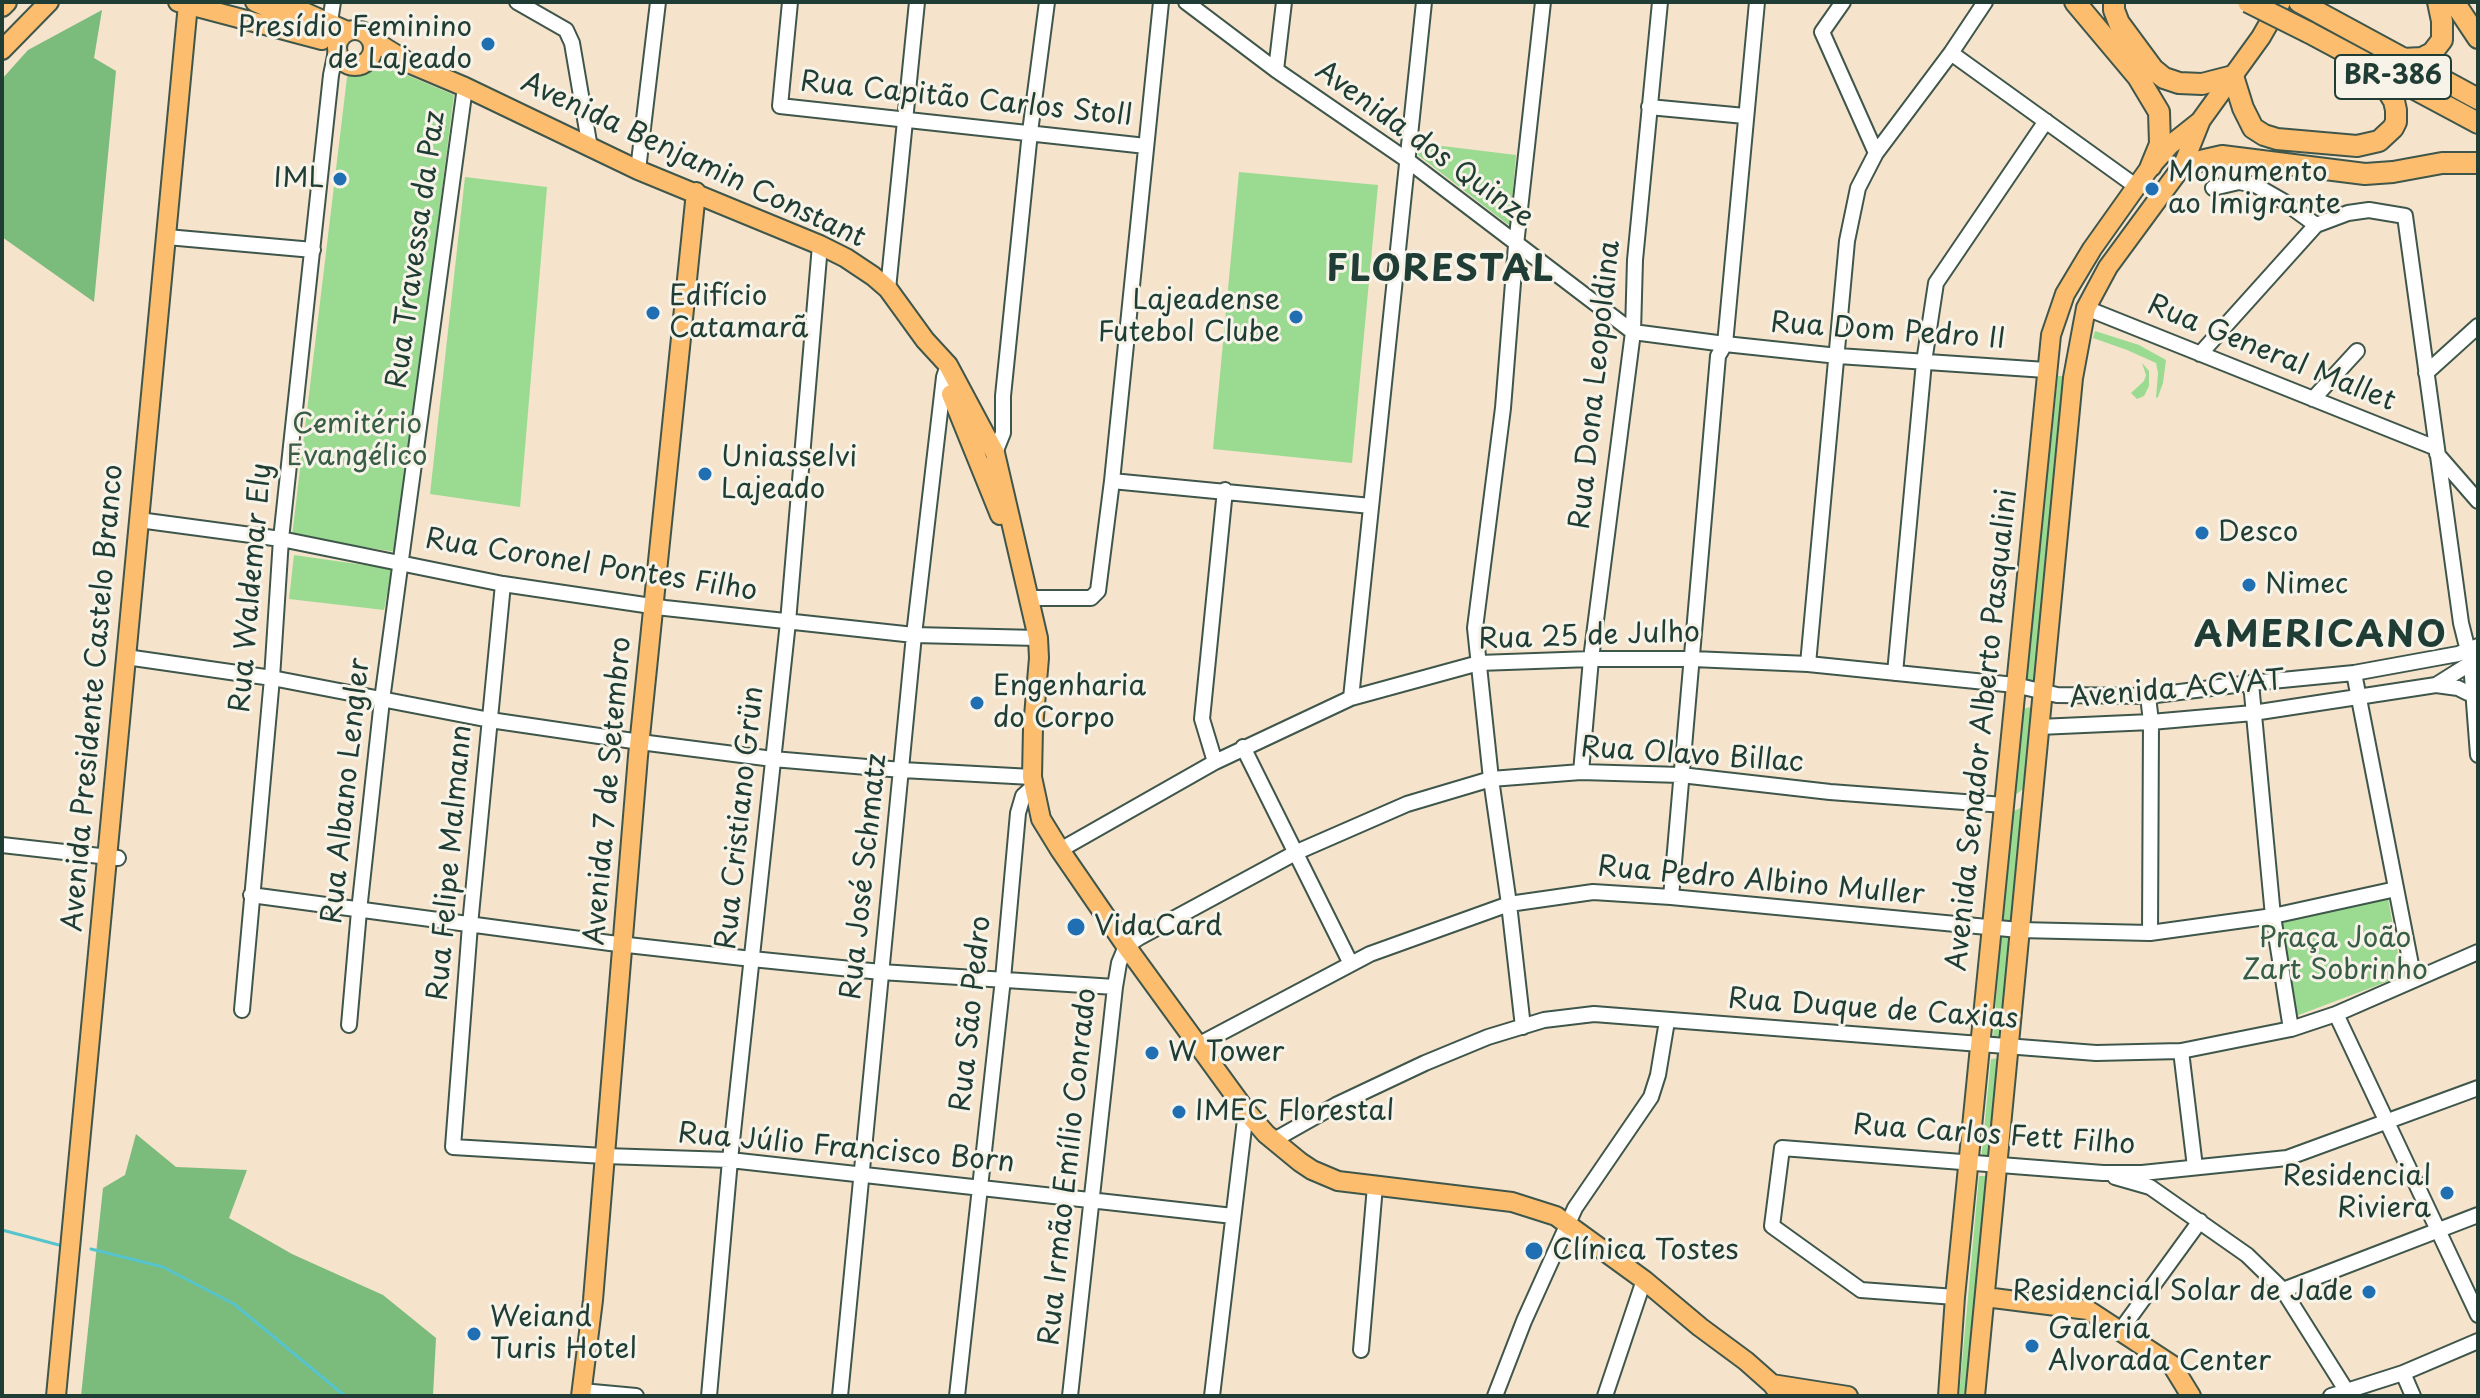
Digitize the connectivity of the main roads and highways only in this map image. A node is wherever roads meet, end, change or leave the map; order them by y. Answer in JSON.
{"nodes":[{"id":1,"x":49,"y":2,"type":"edge"},
{"id":2,"x":255,"y":2,"type":"edge"},
{"id":3,"x":282,"y":2,"type":"edge"},
{"id":4,"x":2075,"y":2,"type":"edge"},
{"id":5,"x":2114,"y":2,"type":"edge"},
{"id":6,"x":2248,"y":2,"type":"edge"},
{"id":7,"x":2281,"y":2,"type":"edge"},
{"id":8,"x":2299,"y":2,"type":"edge"},
{"id":9,"x":2438,"y":2,"type":"edge"},
{"id":10,"x":2454,"y":2,"type":"edge"},
{"id":11,"x":188,"y":5,"type":"edge"},
{"id":12,"x":338,"y":27,"type":"junction"},
{"id":13,"x":2478,"y":38,"type":"edge"},
{"id":14,"x":371,"y":39,"type":"junction"},
{"id":15,"x":321,"y":42,"type":"junction"},
{"id":16,"x":2,"y":50,"type":"edge"},
{"id":17,"x":2402,"y":59,"type":"junction"},
{"id":18,"x":366,"y":62,"type":"junction"},
{"id":19,"x":413,"y":65,"type":"junction"},
{"id":20,"x":2372,"y":65,"type":"junction"},
{"id":21,"x":2233,"y":76,"type":"junction"},
{"id":22,"x":2478,"y":99,"type":"edge"},
{"id":23,"x":2201,"y":120,"type":"junction"},
{"id":24,"x":2478,"y":123,"type":"edge"},
{"id":25,"x":2478,"y":163,"type":"edge"},
{"id":26,"x":2183,"y":165,"type":"junction"},
{"id":27,"x":2151,"y":166,"type":"junction"},
{"id":28,"x":2137,"y":187,"type":"junction"},
{"id":29,"x":701,"y":195,"type":"junction"},
{"id":30,"x":2137,"y":226,"type":"junction"},
{"id":31,"x":2092,"y":249,"type":"junction"},
{"id":32,"x":2086,"y":308,"type":"junction"},
{"id":33,"x":2079,"y":342,"type":"junction"},
{"id":34,"x":2046,"y":370,"type":"junction"},
{"id":35,"x":2033,"y":782,"type":"junction"},
{"id":36,"x":2004,"y":805,"type":"junction"},
{"id":37,"x":91,"y":1080,"type":"junction"},
{"id":38,"x":1985,"y":1297,"type":"junction"},
{"id":39,"x":1777,"y":1390,"type":"edge"},
{"id":40,"x":587,"y":1394,"type":"edge"},
{"id":41,"x":56,"y":1396,"type":"edge"},
{"id":42,"x":66,"y":1396,"type":"edge"},
{"id":43,"x":1838,"y":1396,"type":"edge"},
{"id":44,"x":1948,"y":1396,"type":"edge"},
{"id":45,"x":1975,"y":1396,"type":"edge"},
{"id":46,"x":2191,"y":1396,"type":"edge"}],
"edges":[{"from":1,"to":16,"type":"main road"},
{"from":2,"to":15,"type":"main road"},
{"from":3,"to":12,"type":"main road"},
{"from":4,"to":27,"type":"highway"},
{"from":5,"to":21,"type":"highway"},
{"from":6,"to":20,"type":"highway","number":"BR-386","bridge":true},
{"from":7,"to":21,"type":"main road","name":"Avenida Senador Alberto Pasqualini"},
{"from":8,"to":17,"type":"highway","number":"BR-386"},
{"from":9,"to":17,"type":"highway"},
{"from":10,"to":13,"type":"highway"},
{"from":11,"to":15,"type":"main road"},
{"from":11,"to":37,"type":"main road","name":"Avenida Presidente Castelo Branco"},
{"from":12,"to":14,"type":"main road","name":"Avenida Benjamin Constant"},
{"from":12,"to":15,"type":"main road"},
{"from":14,"to":18,"type":"main road"},
{"from":14,"to":19,"type":"main road","name":"Avenida Benjamin Constant"},
{"from":15,"to":18,"type":"main road","name":"Avenida Benjamin Constant"},
{"from":17,"to":22,"type":"highway","number":"BR-386"},
{"from":18,"to":19,"type":"main road","name":"Avenida Benjamin Constant"},
{"from":19,"to":29,"type":"main road","name":"Avenida Benjamin Constant"},
{"from":20,"to":21,"type":"highway"},
{"from":20,"to":24,"type":"highway","number":"BR-386"},
{"from":21,"to":23,"type":"main road","name":"Avenida Senador Alberto Pasqualini"},
{"from":23,"to":26,"type":"main road","name":"Avenida Senador Alberto Pasqualini"},
{"from":23,"to":27,"type":"main road","name":"Avenida Senador Alberto Pasqualini"},
{"from":25,"to":26,"type":"highway"},
{"from":26,"to":30,"type":"main road","name":"Avenida Senador Alberto Pasqualini"},
{"from":27,"to":28,"type":"main road","name":"Avenida Senador Alberto Pasqualini"},
{"from":28,"to":30,"type":"main road"},
{"from":28,"to":31,"type":"main road","name":"Avenida Senador Alberto Pasqualini"},
{"from":29,"to":39,"type":"main road","name":"Avenida Benjamin Constant"},
{"from":29,"to":40,"type":"main road","name":"Avenida 7 de Setembro"},
{"from":30,"to":32,"type":"main road","name":"Avenida Senador Alberto Pasqualini"},
{"from":31,"to":32,"type":"main road"},
{"from":31,"to":34,"type":"main road","name":"Avenida Senador Alberto Pasqualini"},
{"from":32,"to":33,"type":"main road","name":"Avenida Senador Alberto Pasqualini"},
{"from":33,"to":34,"type":"main road"},
{"from":33,"to":35,"type":"main road","name":"Avenida Senador Alberto Pasqualini"},
{"from":34,"to":36,"type":"main road","name":"Avenida Senador Alberto Pasqualini"},
{"from":35,"to":36,"type":"main road"},
{"from":35,"to":38,"type":"main road","name":"Avenida Senador Alberto Pasqualini"},
{"from":36,"to":44,"type":"main road","name":"Avenida Senador Alberto Pasqualini"},
{"from":37,"to":41,"type":"main road","name":"Avenida Presidente Castelo Branco"},
{"from":37,"to":42,"type":"main road","name":"Avenida Presidente Castelo Branco"},
{"from":38,"to":45,"type":"main road","name":"Avenida Senador Alberto Pasqualini"},
{"from":38,"to":46,"type":"main road"},
{"from":39,"to":43,"type":"main road"}]}
